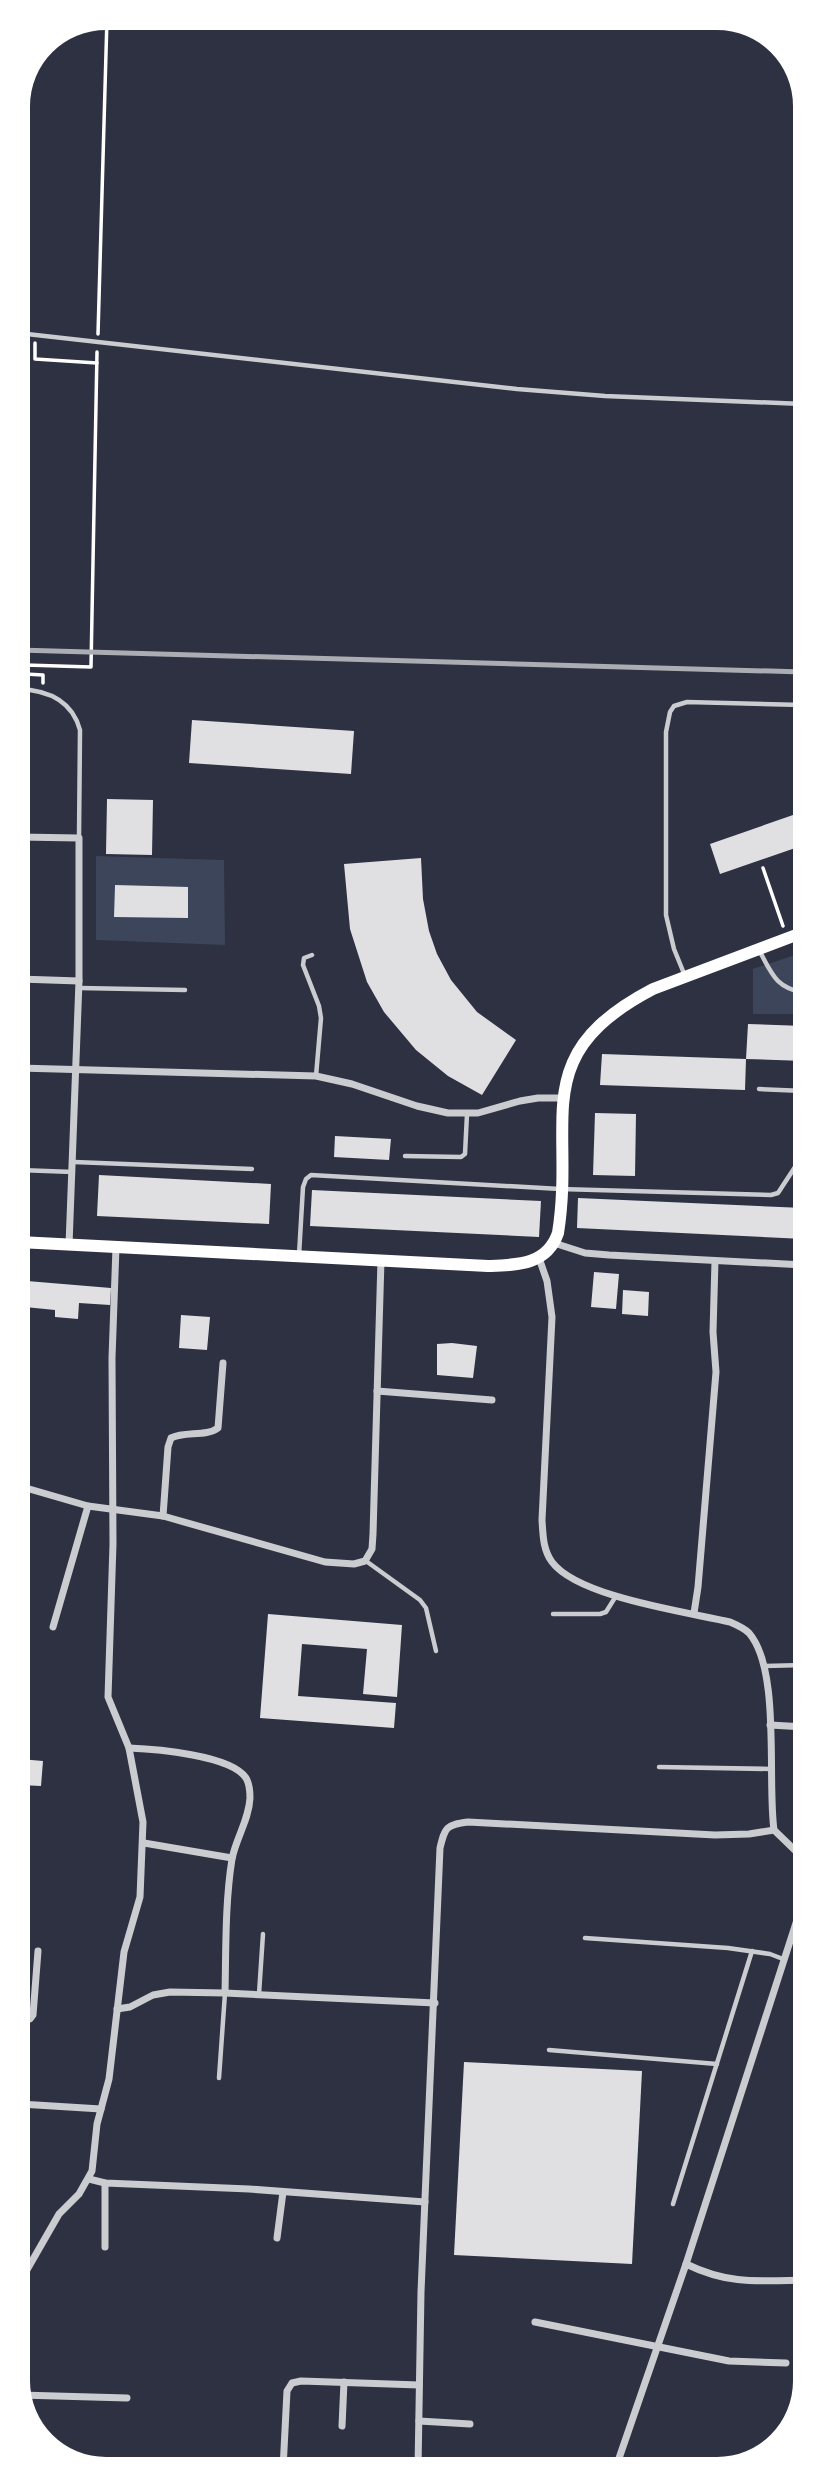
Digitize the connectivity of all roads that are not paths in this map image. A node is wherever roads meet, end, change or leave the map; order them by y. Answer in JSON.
{"nodes":[{"id":1,"x":30,"y":334,"type":"edge"},
{"id":2,"x":793,"y":404,"type":"edge"},
{"id":3,"x":30,"y":690,"type":"edge"},
{"id":4,"x":793,"y":705,"type":"edge"},
{"id":5,"x":30,"y":837,"type":"edge"},
{"id":6,"x":79,"y":838,"type":"junction"},
{"id":7,"x":793,"y":936,"type":"edge"},
{"id":8,"x":759,"y":949,"type":"junction"},
{"id":9,"x":312,"y":955,"type":"dead end"},
{"id":10,"x":685,"y":976,"type":"junction"},
{"id":11,"x":30,"y":980,"type":"edge"},
{"id":12,"x":79,"y":985,"type":"junction"},
{"id":13,"x":185,"y":990,"type":"dead end"},
{"id":14,"x":793,"y":990,"type":"edge"},
{"id":15,"x":30,"y":1068,"type":"edge"},
{"id":16,"x":76,"y":1069,"type":"junction"},
{"id":17,"x":316,"y":1076,"type":"junction"},
{"id":18,"x":759,"y":1089,"type":"dead end"},
{"id":19,"x":793,"y":1091,"type":"edge"},
{"id":20,"x":563,"y":1098,"type":"junction"},
{"id":21,"x":467,"y":1114,"type":"junction"},
{"id":22,"x":405,"y":1156,"type":"dead end"},
{"id":23,"x":74,"y":1162,"type":"junction"},
{"id":24,"x":253,"y":1169,"type":"dead end"},
{"id":25,"x":30,"y":1170,"type":"edge"},
{"id":26,"x":793,"y":1170,"type":"edge"},
{"id":27,"x":73,"y":1172,"type":"junction"},
{"id":28,"x":560,"y":1189,"type":"junction"},
{"id":29,"x":30,"y":1243,"type":"edge"},
{"id":30,"x":554,"y":1243,"type":"junction"},
{"id":31,"x":69,"y":1245,"type":"junction"},
{"id":32,"x":116,"y":1247,"type":"junction"},
{"id":33,"x":299,"y":1256,"type":"junction"},
{"id":34,"x":539,"y":1258,"type":"junction"},
{"id":35,"x":381,"y":1260,"type":"junction"},
{"id":36,"x":715,"y":1261,"type":"junction"},
{"id":37,"x":793,"y":1265,"type":"edge"},
{"id":38,"x":223,"y":1363,"type":"dead end"},
{"id":39,"x":377,"y":1391,"type":"junction"},
{"id":40,"x":492,"y":1400,"type":"dead end"},
{"id":41,"x":30,"y":1489,"type":"edge"},
{"id":42,"x":88,"y":1506,"type":"junction"},
{"id":43,"x":111,"y":1508,"type":"junction"},
{"id":44,"x":163,"y":1516,"type":"junction"},
{"id":45,"x":365,"y":1561,"type":"junction"},
{"id":46,"x":617,"y":1595,"type":"junction"},
{"id":47,"x":553,"y":1614,"type":"dead end"},
{"id":48,"x":694,"y":1614,"type":"junction"},
{"id":49,"x":53,"y":1627,"type":"dead end"},
{"id":50,"x":436,"y":1651,"type":"dead end"},
{"id":51,"x":793,"y":1665,"type":"edge"},
{"id":52,"x":763,"y":1666,"type":"junction"},
{"id":53,"x":770,"y":1725,"type":"junction"},
{"id":54,"x":793,"y":1726,"type":"edge"},
{"id":55,"x":129,"y":1748,"type":"junction"},
{"id":56,"x":659,"y":1767,"type":"dead end"},
{"id":57,"x":771,"y":1769,"type":"junction"},
{"id":58,"x":774,"y":1830,"type":"junction"},
{"id":59,"x":144,"y":1843,"type":"junction"},
{"id":60,"x":793,"y":1848,"type":"edge"},
{"id":61,"x":232,"y":1858,"type":"junction"},
{"id":62,"x":793,"y":1930,"type":"edge"},
{"id":63,"x":263,"y":1934,"type":"dead end"},
{"id":64,"x":585,"y":1938,"type":"dead end"},
{"id":65,"x":38,"y":1951,"type":"dead end"},
{"id":66,"x":752,"y":1951,"type":"junction"},
{"id":67,"x":783,"y":1959,"type":"junction"},
{"id":68,"x":225,"y":1993,"type":"junction"},
{"id":69,"x":259,"y":1994,"type":"junction"},
{"id":70,"x":435,"y":2003,"type":"junction"},
{"id":71,"x":117,"y":2009,"type":"junction"},
{"id":72,"x":30,"y":2019,"type":"edge"},
{"id":73,"x":549,"y":2050,"type":"dead end"},
{"id":74,"x":717,"y":2064,"type":"junction"},
{"id":75,"x":219,"y":2078,"type":"dead end"},
{"id":76,"x":30,"y":2105,"type":"edge"},
{"id":77,"x":102,"y":2109,"type":"junction"},
{"id":78,"x":89,"y":2179,"type":"junction"},
{"id":79,"x":105,"y":2183,"type":"junction"},
{"id":80,"x":284,"y":2192,"type":"junction"},
{"id":81,"x":425,"y":2202,"type":"junction"},
{"id":82,"x":673,"y":2204,"type":"dead end"},
{"id":83,"x":277,"y":2238,"type":"dead end"},
{"id":84,"x":105,"y":2247,"type":"dead end"},
{"id":85,"x":686,"y":2264,"type":"junction"},
{"id":86,"x":30,"y":2265,"type":"edge"},
{"id":87,"x":793,"y":2280,"type":"edge"},
{"id":88,"x":535,"y":2322,"type":"dead end"},
{"id":89,"x":657,"y":2347,"type":"junction"},
{"id":90,"x":786,"y":2363,"type":"dead end"},
{"id":91,"x":344,"y":2382,"type":"junction"},
{"id":92,"x":419,"y":2385,"type":"junction"},
{"id":93,"x":31,"y":2395,"type":"edge"},
{"id":94,"x":127,"y":2398,"type":"dead end"},
{"id":95,"x":419,"y":2421,"type":"junction"},
{"id":96,"x":470,"y":2424,"type":"dead end"},
{"id":97,"x":342,"y":2426,"type":"dead end"},
{"id":98,"x":284,"y":2457,"type":"edge"},
{"id":99,"x":418,"y":2457,"type":"edge"},
{"id":100,"x":619,"y":2457,"type":"edge"}],
"edges":[{"from":1,"to":2,"type":"lane"},
{"from":3,"to":6,"type":"lane"},
{"from":4,"to":10,"type":"lane"},
{"from":5,"to":6,"type":"street"},
{"from":6,"to":12,"type":"street"},
{"from":7,"to":8,"type":"main road"},
{"from":8,"to":10,"type":"main road"},
{"from":8,"to":14,"type":"lane"},
{"from":9,"to":17,"type":"lane"},
{"from":10,"to":20,"type":"main road"},
{"from":11,"to":12,"type":"street"},
{"from":12,"to":13,"type":"lane"},
{"from":12,"to":16,"type":"street"},
{"from":15,"to":16,"type":"street"},
{"from":16,"to":17,"type":"street"},
{"from":16,"to":23,"type":"street"},
{"from":17,"to":21,"type":"street"},
{"from":18,"to":19,"type":"lane"},
{"from":20,"to":21,"type":"street"},
{"from":20,"to":28,"type":"main road"},
{"from":21,"to":22,"type":"lane"},
{"from":23,"to":24,"type":"lane"},
{"from":23,"to":27,"type":"street"},
{"from":25,"to":27,"type":"lane"},
{"from":26,"to":28,"type":"lane"},
{"from":27,"to":31,"type":"street"},
{"from":28,"to":30,"type":"main road"},
{"from":28,"to":33,"type":"lane"},
{"from":29,"to":31,"type":"main road"},
{"from":30,"to":34,"type":"main road"},
{"from":30,"to":36,"type":"street"},
{"from":31,"to":32,"type":"main road"},
{"from":32,"to":33,"type":"main road"},
{"from":32,"to":43,"type":"street"},
{"from":33,"to":35,"type":"main road"},
{"from":34,"to":35,"type":"main road"},
{"from":34,"to":46,"type":"street"},
{"from":35,"to":39,"type":"street"},
{"from":36,"to":37,"type":"street"},
{"from":36,"to":48,"type":"street"},
{"from":38,"to":44,"type":"street"},
{"from":39,"to":40,"type":"street"},
{"from":39,"to":45,"type":"street"},
{"from":41,"to":42,"type":"street"},
{"from":42,"to":43,"type":"street"},
{"from":42,"to":49,"type":"street"},
{"from":43,"to":44,"type":"street"},
{"from":43,"to":55,"type":"street"},
{"from":44,"to":45,"type":"street"},
{"from":45,"to":50,"type":"lane"},
{"from":46,"to":47,"type":"lane"},
{"from":46,"to":48,"type":"street"},
{"from":48,"to":52,"type":"street"},
{"from":51,"to":52,"type":"lane"},
{"from":52,"to":53,"type":"street"},
{"from":53,"to":54,"type":"street"},
{"from":53,"to":57,"type":"street"},
{"from":55,"to":59,"type":"street"},
{"from":55,"to":61,"type":"street"},
{"from":56,"to":57,"type":"lane"},
{"from":57,"to":58,"type":"street"},
{"from":58,"to":60,"type":"street"},
{"from":58,"to":70,"type":"street"},
{"from":59,"to":61,"type":"street"},
{"from":59,"to":71,"type":"street"},
{"from":61,"to":68,"type":"street"},
{"from":62,"to":67,"type":"street"},
{"from":63,"to":69,"type":"lane"},
{"from":64,"to":66,"type":"lane"},
{"from":65,"to":72,"type":"street"},
{"from":66,"to":67,"type":"lane"},
{"from":66,"to":74,"type":"lane"},
{"from":67,"to":85,"type":"street"},
{"from":68,"to":69,"type":"street"},
{"from":68,"to":71,"type":"street"},
{"from":68,"to":75,"type":"lane"},
{"from":69,"to":70,"type":"street"},
{"from":70,"to":81,"type":"street"},
{"from":71,"to":77,"type":"street"},
{"from":73,"to":74,"type":"lane"},
{"from":74,"to":82,"type":"lane"},
{"from":76,"to":77,"type":"street"},
{"from":77,"to":78,"type":"street"},
{"from":78,"to":79,"type":"street"},
{"from":78,"to":86,"type":"street"},
{"from":79,"to":80,"type":"street"},
{"from":79,"to":84,"type":"street"},
{"from":80,"to":81,"type":"street"},
{"from":80,"to":83,"type":"street"},
{"from":81,"to":92,"type":"street"},
{"from":85,"to":87,"type":"street"},
{"from":85,"to":89,"type":"street"},
{"from":88,"to":89,"type":"street"},
{"from":89,"to":90,"type":"street"},
{"from":89,"to":100,"type":"street"},
{"from":91,"to":92,"type":"street"},
{"from":91,"to":97,"type":"street"},
{"from":91,"to":98,"type":"street"},
{"from":92,"to":95,"type":"street"},
{"from":93,"to":94,"type":"street"},
{"from":95,"to":96,"type":"street"},
{"from":95,"to":99,"type":"street"}]}
